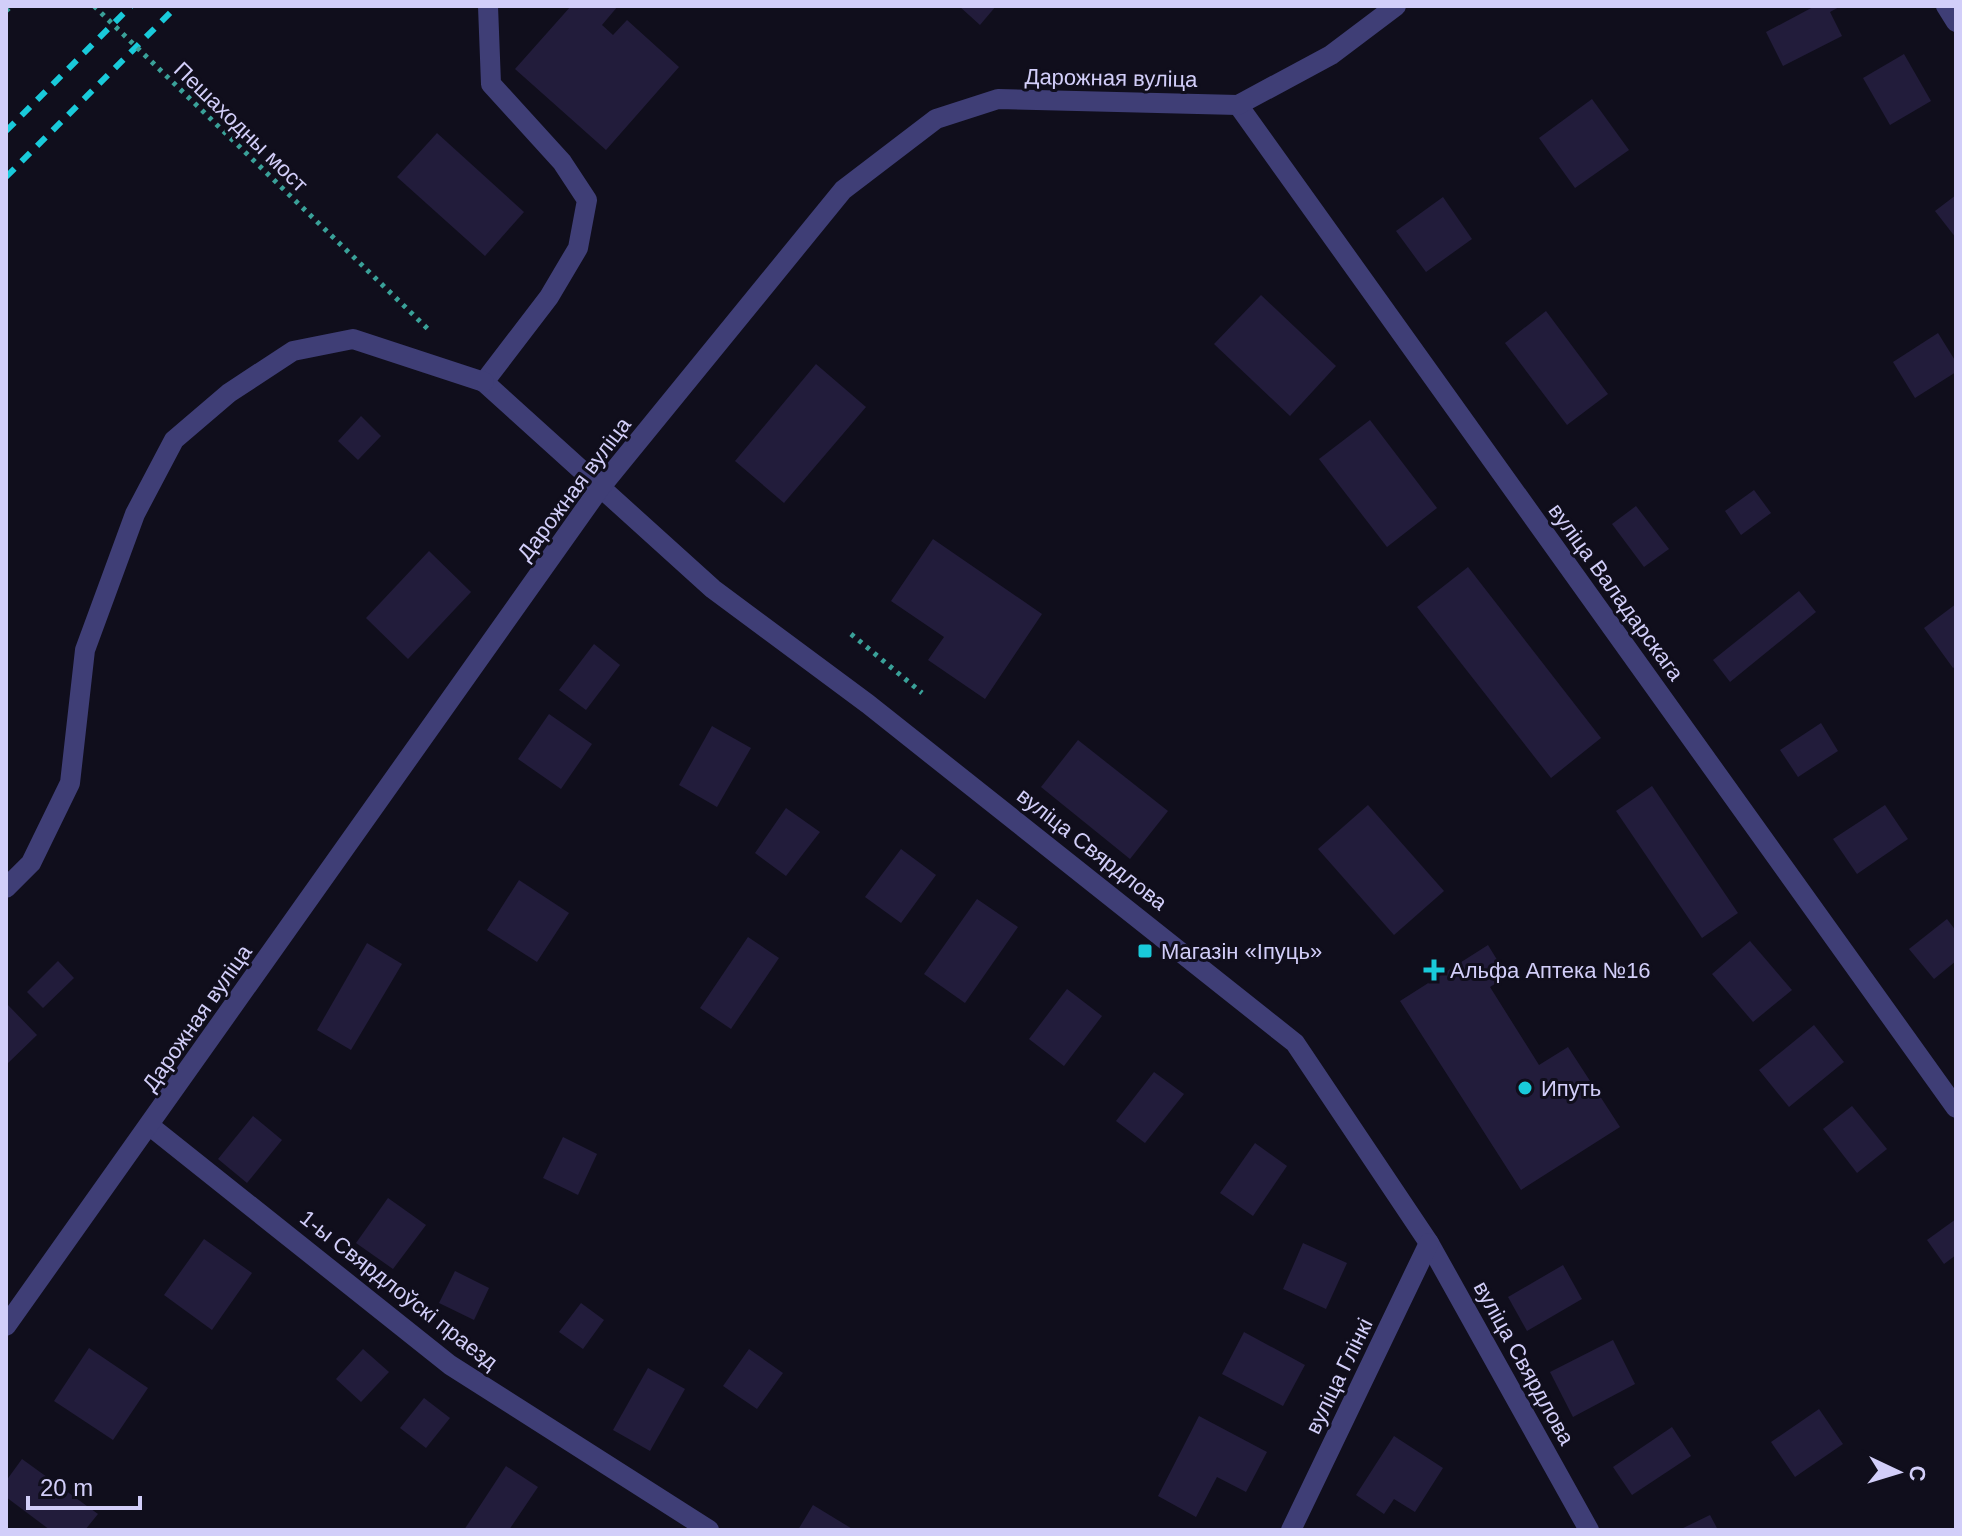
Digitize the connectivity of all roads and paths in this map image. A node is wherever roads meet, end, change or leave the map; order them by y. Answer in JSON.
{"nodes":[{"id":1,"x":11,"y":6,"type":"edge"},
{"id":2,"x":94,"y":6,"type":"edge"},
{"id":3,"x":488,"y":6,"type":"edge"},
{"id":4,"x":1396,"y":6,"type":"edge"},
{"id":5,"x":1946,"y":6,"type":"edge"},
{"id":6,"x":6,"y":11,"type":"edge"},
{"id":7,"x":1956,"y":22,"type":"edge"},
{"id":8,"x":1238,"y":105,"type":"junction"},
{"id":9,"x":441,"y":342,"type":"dead end"},
{"id":10,"x":484,"y":382,"type":"junction"},
{"id":11,"x":600,"y":488,"type":"junction"},
{"id":12,"x":851,"y":634,"type":"dead end"},
{"id":13,"x":922,"y":693,"type":"dead end"},
{"id":14,"x":6,"y":888,"type":"edge"},
{"id":15,"x":1956,"y":1108,"type":"edge"},
{"id":16,"x":150,"y":1126,"type":"junction"},
{"id":17,"x":1429,"y":1243,"type":"junction"},
{"id":18,"x":6,"y":1326,"type":"edge"},
{"id":19,"x":709,"y":1530,"type":"edge"},
{"id":20,"x":1291,"y":1530,"type":"edge"},
{"id":21,"x":1589,"y":1530,"type":"edge"}],
"edges":[{"from":1,"to":6,"type":"path"},
{"from":2,"to":9,"type":"path","name":"Пешаходны мост","bridge":true},
{"from":3,"to":10,"type":"street"},
{"from":4,"to":8,"type":"street","name":"Дарожная вуліца"},
{"from":5,"to":7,"type":"street"},
{"from":8,"to":11,"type":"street","name":"Дарожная вуліца"},
{"from":8,"to":15,"type":"street","name":"вуліца Валадарскага"},
{"from":10,"to":11,"type":"street","name":"вуліца Свярдлова"},
{"from":10,"to":14,"type":"street"},
{"from":11,"to":16,"type":"street","name":"Дарожная вуліца"},
{"from":11,"to":17,"type":"street","name":"вуліца Свярдлова"},
{"from":12,"to":13,"type":"path"},
{"from":16,"to":18,"type":"street","name":"Дарожная вуліца"},
{"from":16,"to":19,"type":"street","name":"1-ы Свярдлоўскі праезд"},
{"from":17,"to":20,"type":"street","name":"вуліца Глінкі"},
{"from":17,"to":21,"type":"street","name":"вуліца Свярдлова"}]}
